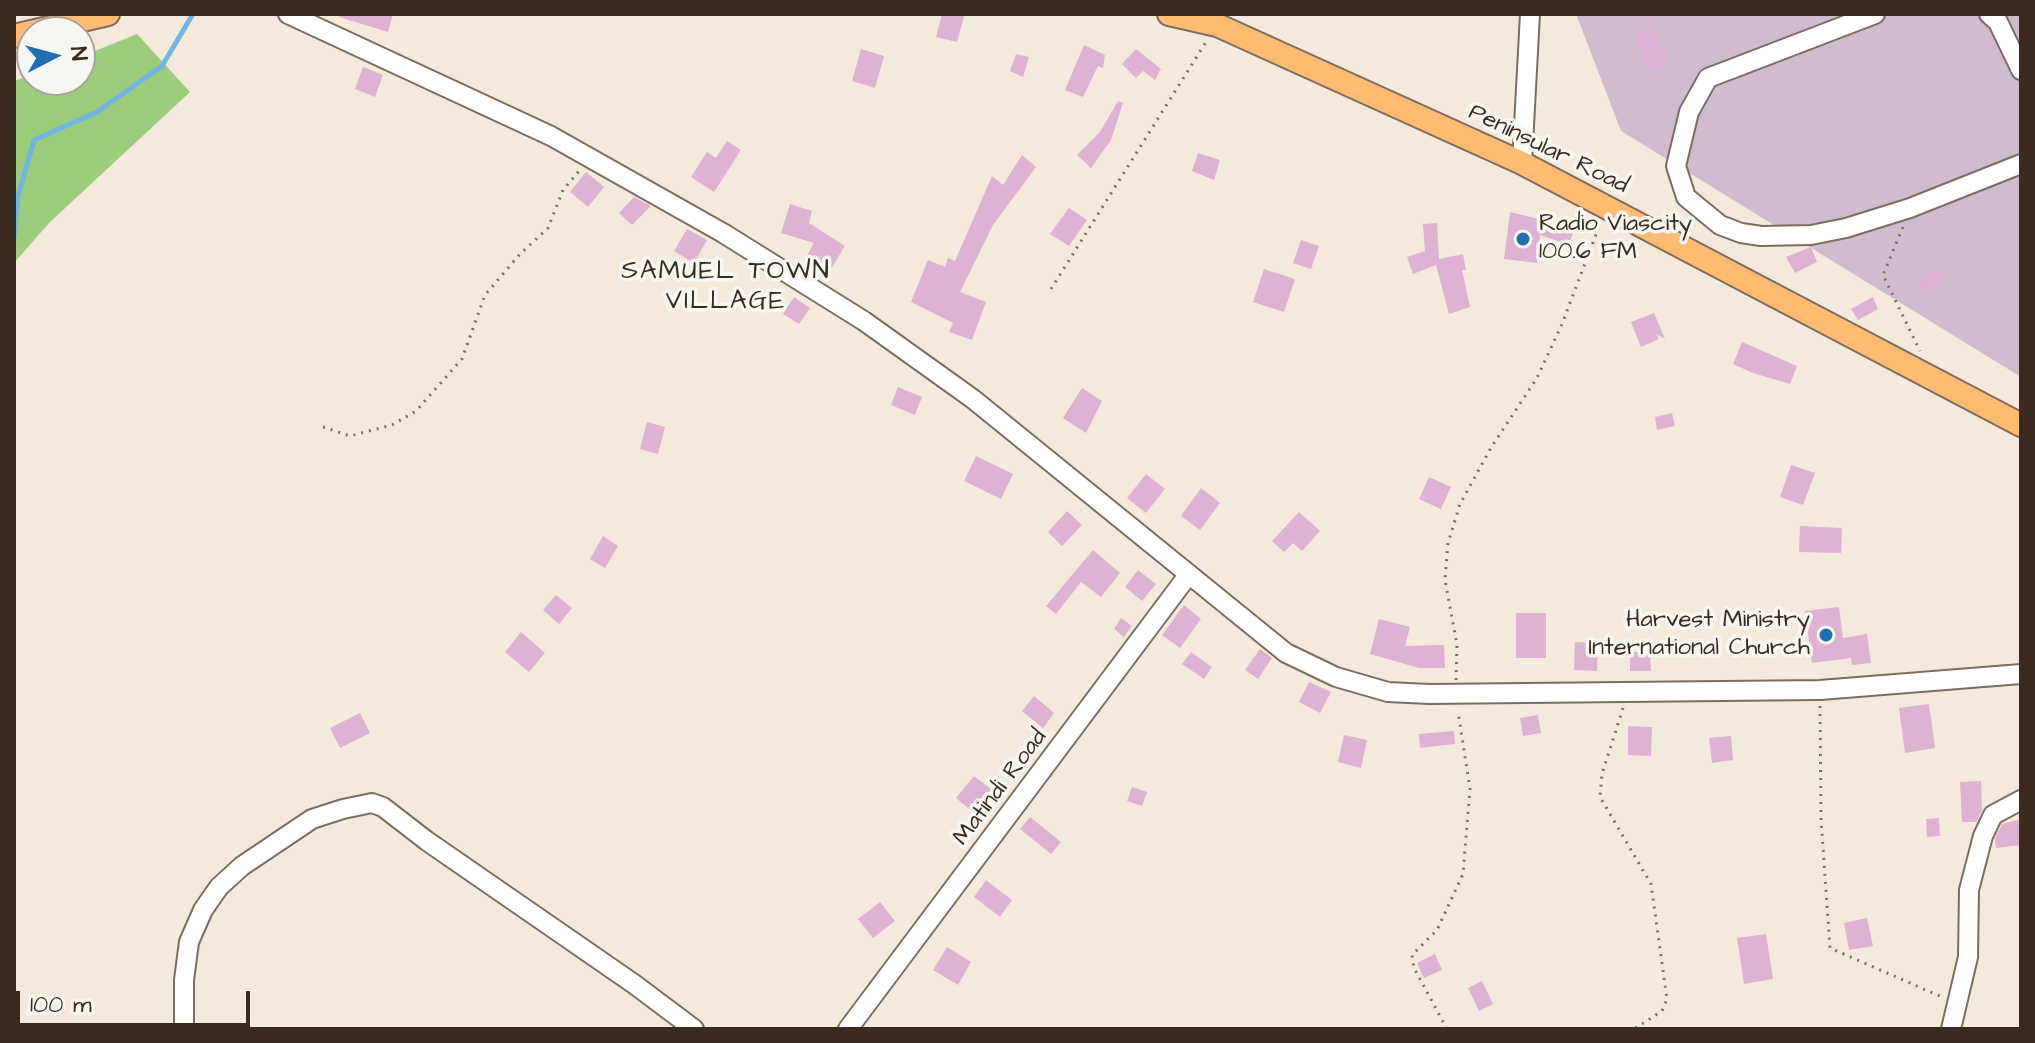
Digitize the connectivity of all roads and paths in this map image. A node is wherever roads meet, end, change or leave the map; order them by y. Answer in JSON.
{"nodes":[{"id":1,"x":108,"y":14,"type":"edge"},
{"id":2,"x":288,"y":14,"type":"edge"},
{"id":3,"x":1169,"y":14,"type":"edge"},
{"id":4,"x":1530,"y":14,"type":"edge"},
{"id":5,"x":1875,"y":14,"type":"edge"},
{"id":6,"x":1989,"y":14,"type":"edge"},
{"id":7,"x":1217,"y":25,"type":"junction"},
{"id":8,"x":14,"y":36,"type":"edge"},
{"id":9,"x":2021,"y":70,"type":"edge"},
{"id":10,"x":589,"y":158,"type":"junction"},
{"id":11,"x":1522,"y":163,"type":"junction"},
{"id":12,"x":2021,"y":164,"type":"edge"},
{"id":13,"x":1606,"y":207,"type":"junction"},
{"id":14,"x":1910,"y":208,"type":"junction"},
{"id":15,"x":1051,"y":289,"type":"dead end"},
{"id":16,"x":1922,"y":354,"type":"dead end"},
{"id":17,"x":2021,"y":425,"type":"edge"},
{"id":18,"x":323,"y":427,"type":"dead end"},
{"id":19,"x":1189,"y":574,"type":"junction"},
{"id":20,"x":2021,"y":674,"type":"edge"},
{"id":21,"x":1820,"y":690,"type":"junction"},
{"id":22,"x":1628,"y":693,"type":"junction"},
{"id":23,"x":1456,"y":694,"type":"junction"},
{"id":24,"x":2021,"y":800,"type":"edge"},
{"id":25,"x":1956,"y":1003,"type":"junction"},
{"id":26,"x":184,"y":1029,"type":"edge"},
{"id":27,"x":694,"y":1029,"type":"edge"},
{"id":28,"x":848,"y":1029,"type":"edge"},
{"id":29,"x":1447,"y":1029,"type":"edge"},
{"id":30,"x":1634,"y":1029,"type":"edge"},
{"id":31,"x":1951,"y":1029,"type":"edge"}],
"edges":[{"from":1,"to":8,"type":"main road"},
{"from":2,"to":10,"type":"street"},
{"from":3,"to":7,"type":"main road","name":"Peninsular Road"},
{"from":4,"to":11,"type":"street"},
{"from":5,"to":14,"type":"street"},
{"from":6,"to":9,"type":"street"},
{"from":7,"to":11,"type":"main road","name":"Peninsular Road"},
{"from":7,"to":15,"type":"path"},
{"from":10,"to":18,"type":"path"},
{"from":10,"to":19,"type":"street"},
{"from":11,"to":13,"type":"main road","name":"Peninsular Road"},
{"from":12,"to":14,"type":"street"},
{"from":13,"to":17,"type":"main road","name":"Peninsular Road"},
{"from":13,"to":23,"type":"path"},
{"from":14,"to":16,"type":"path"},
{"from":19,"to":23,"type":"street"},
{"from":19,"to":28,"type":"street","name":"Matindi Road"},
{"from":20,"to":21,"type":"street"},
{"from":21,"to":22,"type":"street"},
{"from":21,"to":25,"type":"path"},
{"from":22,"to":23,"type":"street"},
{"from":22,"to":30,"type":"path"},
{"from":23,"to":29,"type":"path"},
{"from":24,"to":25,"type":"street"},
{"from":25,"to":31,"type":"street"},
{"from":26,"to":27,"type":"street"}]}
